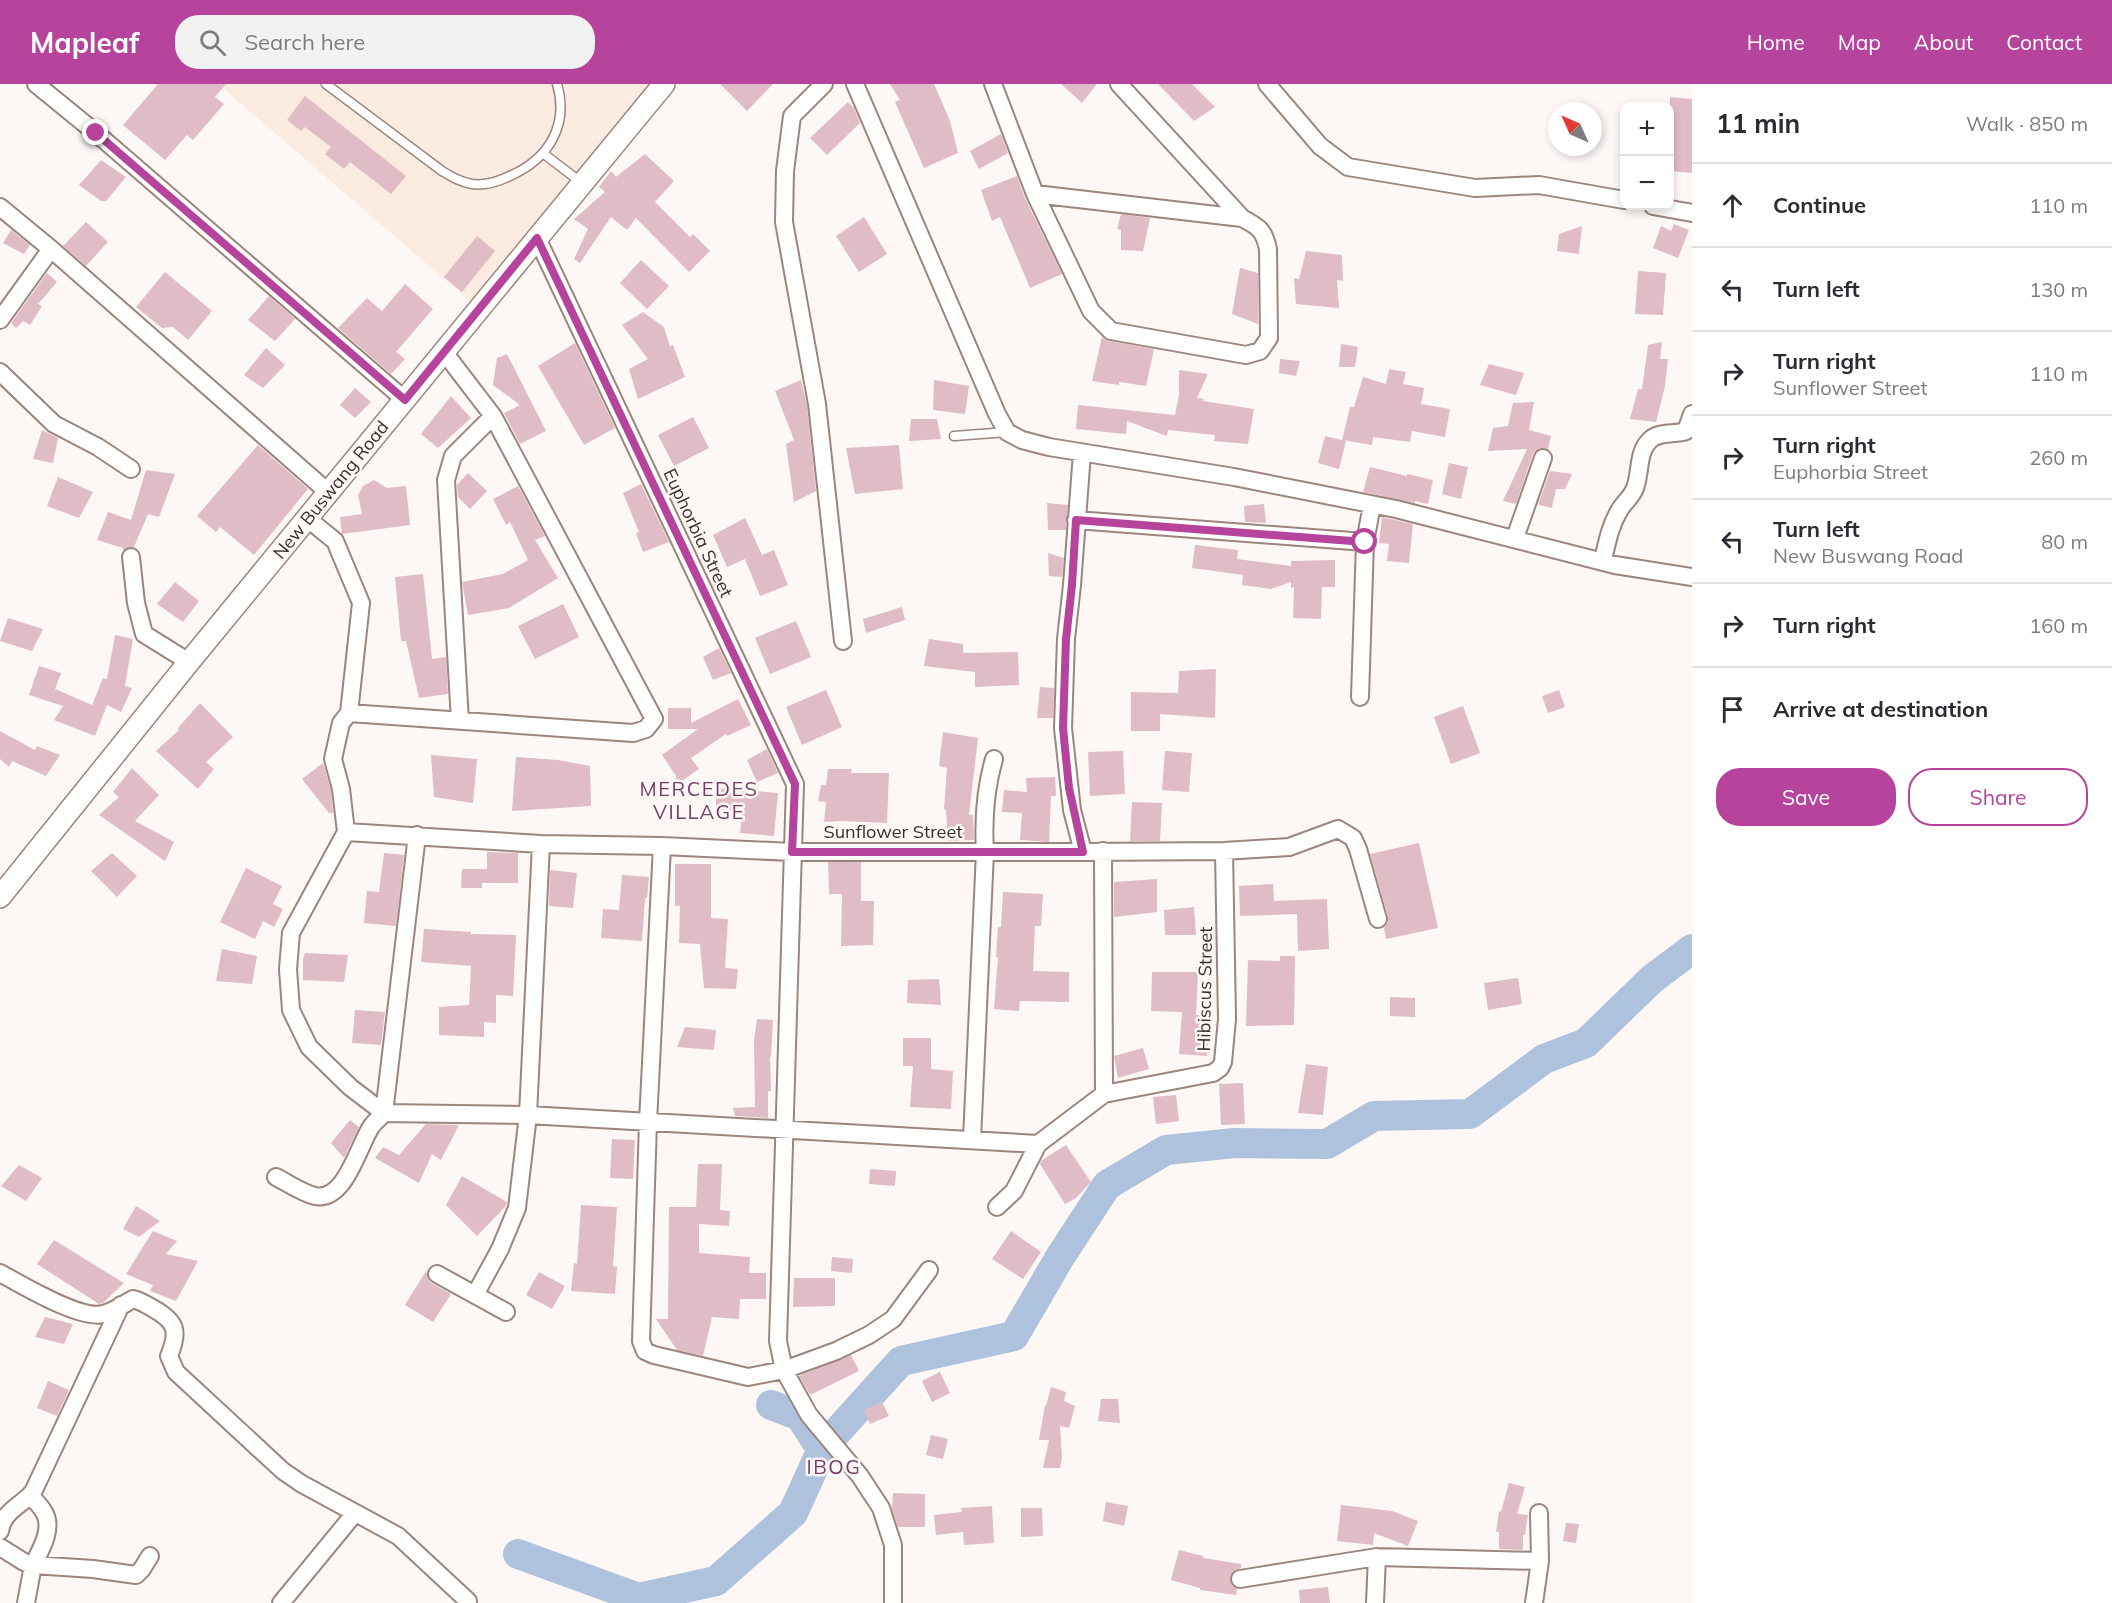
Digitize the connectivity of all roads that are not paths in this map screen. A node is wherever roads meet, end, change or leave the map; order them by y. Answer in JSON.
{"nodes":[{"id":1,"x":36,"y":84,"type":"edge"},
{"id":2,"x":326,"y":84,"type":"edge"},
{"id":3,"x":556,"y":84,"type":"edge"},
{"id":4,"x":664,"y":84,"type":"edge"},
{"id":5,"x":824,"y":84,"type":"edge"},
{"id":6,"x":855,"y":84,"type":"edge"},
{"id":7,"x":993,"y":84,"type":"edge"},
{"id":8,"x":1119,"y":84,"type":"edge"},
{"id":9,"x":1267,"y":84,"type":"edge"},
{"id":10,"x":544,"y":154,"type":"junction"},
{"id":11,"x":582,"y":183,"type":"junction"},
{"id":12,"x":1035,"y":194,"type":"junction"},
{"id":13,"x":1620,"y":199,"type":"edge"},
{"id":14,"x":0,"y":207,"type":"edge"},
{"id":15,"x":1674,"y":210,"type":"edge"},
{"id":16,"x":1692,"y":213,"type":"edge"},
{"id":17,"x":1242,"y":218,"type":"junction"},
{"id":18,"x":537,"y":238,"type":"junction"},
{"id":19,"x":51,"y":249,"type":"junction"},
{"id":20,"x":0,"y":320,"type":"edge"},
{"id":21,"x":444,"y":352,"type":"junction"},
{"id":22,"x":0,"y":372,"type":"edge"},
{"id":23,"x":405,"y":400,"type":"junction"},
{"id":24,"x":1692,"y":414,"type":"edge"},
{"id":25,"x":493,"y":416,"type":"junction"},
{"id":26,"x":1007,"y":432,"type":"junction"},
{"id":27,"x":954,"y":436,"type":"dead end"},
{"id":28,"x":1082,"y":453,"type":"junction"},
{"id":29,"x":1543,"y":458,"type":"dead end"},
{"id":30,"x":131,"y":469,"type":"dead end"},
{"id":31,"x":329,"y":493,"type":"junction"},
{"id":32,"x":1372,"y":505,"type":"junction"},
{"id":33,"x":308,"y":519,"type":"junction"},
{"id":34,"x":1076,"y":520,"type":"junction"},
{"id":35,"x":1515,"y":538,"type":"junction"},
{"id":36,"x":1365,"y":542,"type":"junction"},
{"id":37,"x":131,"y":557,"type":"dead end"},
{"id":38,"x":1603,"y":560,"type":"junction"},
{"id":39,"x":1692,"y":577,"type":"edge"},
{"id":40,"x":843,"y":641,"type":"dead end"},
{"id":41,"x":189,"y":662,"type":"junction"},
{"id":42,"x":1360,"y":697,"type":"dead end"},
{"id":43,"x":349,"y":714,"type":"junction"},
{"id":44,"x":460,"y":721,"type":"junction"},
{"id":45,"x":994,"y":759,"type":"dead end"},
{"id":46,"x":346,"y":832,"type":"junction"},
{"id":47,"x":417,"y":835,"type":"junction"},
{"id":48,"x":541,"y":844,"type":"junction"},
{"id":49,"x":662,"y":846,"type":"junction"},
{"id":50,"x":1103,"y":851,"type":"junction"},
{"id":51,"x":1224,"y":851,"type":"junction"},
{"id":52,"x":792,"y":852,"type":"junction"},
{"id":53,"x":985,"y":852,"type":"junction"},
{"id":54,"x":1083,"y":852,"type":"junction"},
{"id":55,"x":0,"y":897,"type":"edge"},
{"id":56,"x":1377,"y":919,"type":"dead end"},
{"id":57,"x":1104,"y":1094,"type":"junction"},
{"id":58,"x":384,"y":1113,"type":"junction"},
{"id":59,"x":528,"y":1115,"type":"junction"},
{"id":60,"x":648,"y":1122,"type":"junction"},
{"id":61,"x":784,"y":1130,"type":"junction"},
{"id":62,"x":972,"y":1140,"type":"junction"},
{"id":63,"x":1038,"y":1144,"type":"junction"},
{"id":64,"x":276,"y":1177,"type":"dead end"},
{"id":65,"x":996,"y":1208,"type":"dead end"},
{"id":66,"x":929,"y":1270,"type":"dead end"},
{"id":67,"x":0,"y":1273,"type":"edge"},
{"id":68,"x":437,"y":1274,"type":"dead end"},
{"id":69,"x":476,"y":1295,"type":"junction"},
{"id":70,"x":121,"y":1305,"type":"junction"},
{"id":71,"x":506,"y":1312,"type":"dead end"},
{"id":72,"x":784,"y":1370,"type":"junction"},
{"id":73,"x":30,"y":1495,"type":"junction"},
{"id":74,"x":355,"y":1513,"type":"junction"},
{"id":75,"x":1539,"y":1513,"type":"dead end"},
{"id":76,"x":0,"y":1531,"type":"edge"},
{"id":77,"x":0,"y":1547,"type":"edge"},
{"id":78,"x":150,"y":1556,"type":"dead end"},
{"id":79,"x":1377,"y":1557,"type":"junction"},
{"id":80,"x":1540,"y":1561,"type":"junction"},
{"id":81,"x":33,"y":1565,"type":"junction"},
{"id":82,"x":1240,"y":1579,"type":"dead end"},
{"id":83,"x":468,"y":1601,"type":"dead end"},
{"id":84,"x":26,"y":1603,"type":"edge"},
{"id":85,"x":281,"y":1603,"type":"edge"},
{"id":86,"x":893,"y":1603,"type":"edge"},
{"id":87,"x":1376,"y":1603,"type":"edge"},
{"id":88,"x":1534,"y":1603,"type":"edge"}],
"edges":[{"from":1,"to":23,"type":"street"},
{"from":2,"to":10,"type":"lane"},
{"from":3,"to":10,"type":"lane"},
{"from":4,"to":11,"type":"street","name":"New Buswang Road"},
{"from":5,"to":40,"type":"street"},
{"from":6,"to":26,"type":"street"},
{"from":7,"to":12,"type":"street"},
{"from":8,"to":17,"type":"street"},
{"from":9,"to":13,"type":"street"},
{"from":10,"to":11,"type":"lane"},
{"from":11,"to":18,"type":"street","name":"New Buswang Road"},
{"from":12,"to":17,"type":"street"},
{"from":12,"to":17,"type":"street"},
{"from":14,"to":19,"type":"street"},
{"from":15,"to":16,"type":"street"},
{"from":18,"to":21,"type":"street","name":"New Buswang Road"},
{"from":18,"to":52,"type":"street","name":"Euphorbia Street"},
{"from":19,"to":20,"type":"street"},
{"from":19,"to":31,"type":"street"},
{"from":21,"to":23,"type":"street","name":"New Buswang Road"},
{"from":21,"to":25,"type":"street"},
{"from":22,"to":30,"type":"street"},
{"from":23,"to":31,"type":"street","name":"New Buswang Road"},
{"from":24,"to":38,"type":"street"},
{"from":25,"to":44,"type":"street"},
{"from":25,"to":44,"type":"street"},
{"from":26,"to":27,"type":"lane"},
{"from":26,"to":28,"type":"street"},
{"from":28,"to":32,"type":"street"},
{"from":28,"to":34,"type":"street"},
{"from":29,"to":35,"type":"street"},
{"from":31,"to":33,"type":"street","name":"New Buswang Road"},
{"from":32,"to":35,"type":"street"},
{"from":32,"to":36,"type":"street"},
{"from":33,"to":41,"type":"street","name":"New Buswang Road"},
{"from":33,"to":43,"type":"street"},
{"from":34,"to":36,"type":"street"},
{"from":34,"to":54,"type":"street"},
{"from":35,"to":38,"type":"street"},
{"from":36,"to":42,"type":"street"},
{"from":37,"to":41,"type":"street"},
{"from":38,"to":39,"type":"street"},
{"from":41,"to":55,"type":"street","name":"New Buswang Road"},
{"from":43,"to":44,"type":"street"},
{"from":43,"to":46,"type":"street"},
{"from":45,"to":53,"type":"street"},
{"from":46,"to":47,"type":"street","name":"Sunflower Street"},
{"from":46,"to":58,"type":"street"},
{"from":47,"to":48,"type":"street","name":"Sunflower Street"},
{"from":47,"to":58,"type":"street"},
{"from":48,"to":49,"type":"street","name":"Sunflower Street"},
{"from":48,"to":59,"type":"street"},
{"from":49,"to":52,"type":"street","name":"Sunflower Street"},
{"from":49,"to":60,"type":"street"},
{"from":50,"to":51,"type":"street","name":"Sunflower Street"},
{"from":50,"to":54,"type":"street","name":"Sunflower Street"},
{"from":50,"to":57,"type":"street"},
{"from":51,"to":56,"type":"street","name":"Sunflower Street"},
{"from":51,"to":57,"type":"street","name":"Hibiscus Street"},
{"from":52,"to":53,"type":"street","name":"Sunflower Street"},
{"from":52,"to":61,"type":"street","name":"Euphorbia Street"},
{"from":53,"to":54,"type":"street","name":"Sunflower Street"},
{"from":53,"to":62,"type":"street"},
{"from":57,"to":63,"type":"street","name":"Hibiscus Street"},
{"from":58,"to":59,"type":"street"},
{"from":58,"to":64,"type":"street"},
{"from":59,"to":60,"type":"street"},
{"from":59,"to":69,"type":"street"},
{"from":60,"to":61,"type":"street"},
{"from":60,"to":72,"type":"street"},
{"from":61,"to":62,"type":"street"},
{"from":61,"to":72,"type":"street","name":"Euphorbia Street"},
{"from":62,"to":63,"type":"street"},
{"from":63,"to":65,"type":"street"},
{"from":66,"to":72,"type":"street"},
{"from":67,"to":70,"type":"street"},
{"from":68,"to":69,"type":"street"},
{"from":69,"to":71,"type":"street"},
{"from":70,"to":73,"type":"street"},
{"from":70,"to":74,"type":"street"},
{"from":72,"to":86,"type":"street","name":"Euphorbia Street"},
{"from":73,"to":76,"type":"street"},
{"from":73,"to":81,"type":"street"},
{"from":74,"to":83,"type":"street"},
{"from":74,"to":85,"type":"street"},
{"from":75,"to":80,"type":"street"},
{"from":77,"to":81,"type":"street"},
{"from":78,"to":81,"type":"street"},
{"from":79,"to":80,"type":"street"},
{"from":79,"to":82,"type":"street"},
{"from":79,"to":87,"type":"street"},
{"from":80,"to":88,"type":"street"},
{"from":81,"to":84,"type":"street"}]}
